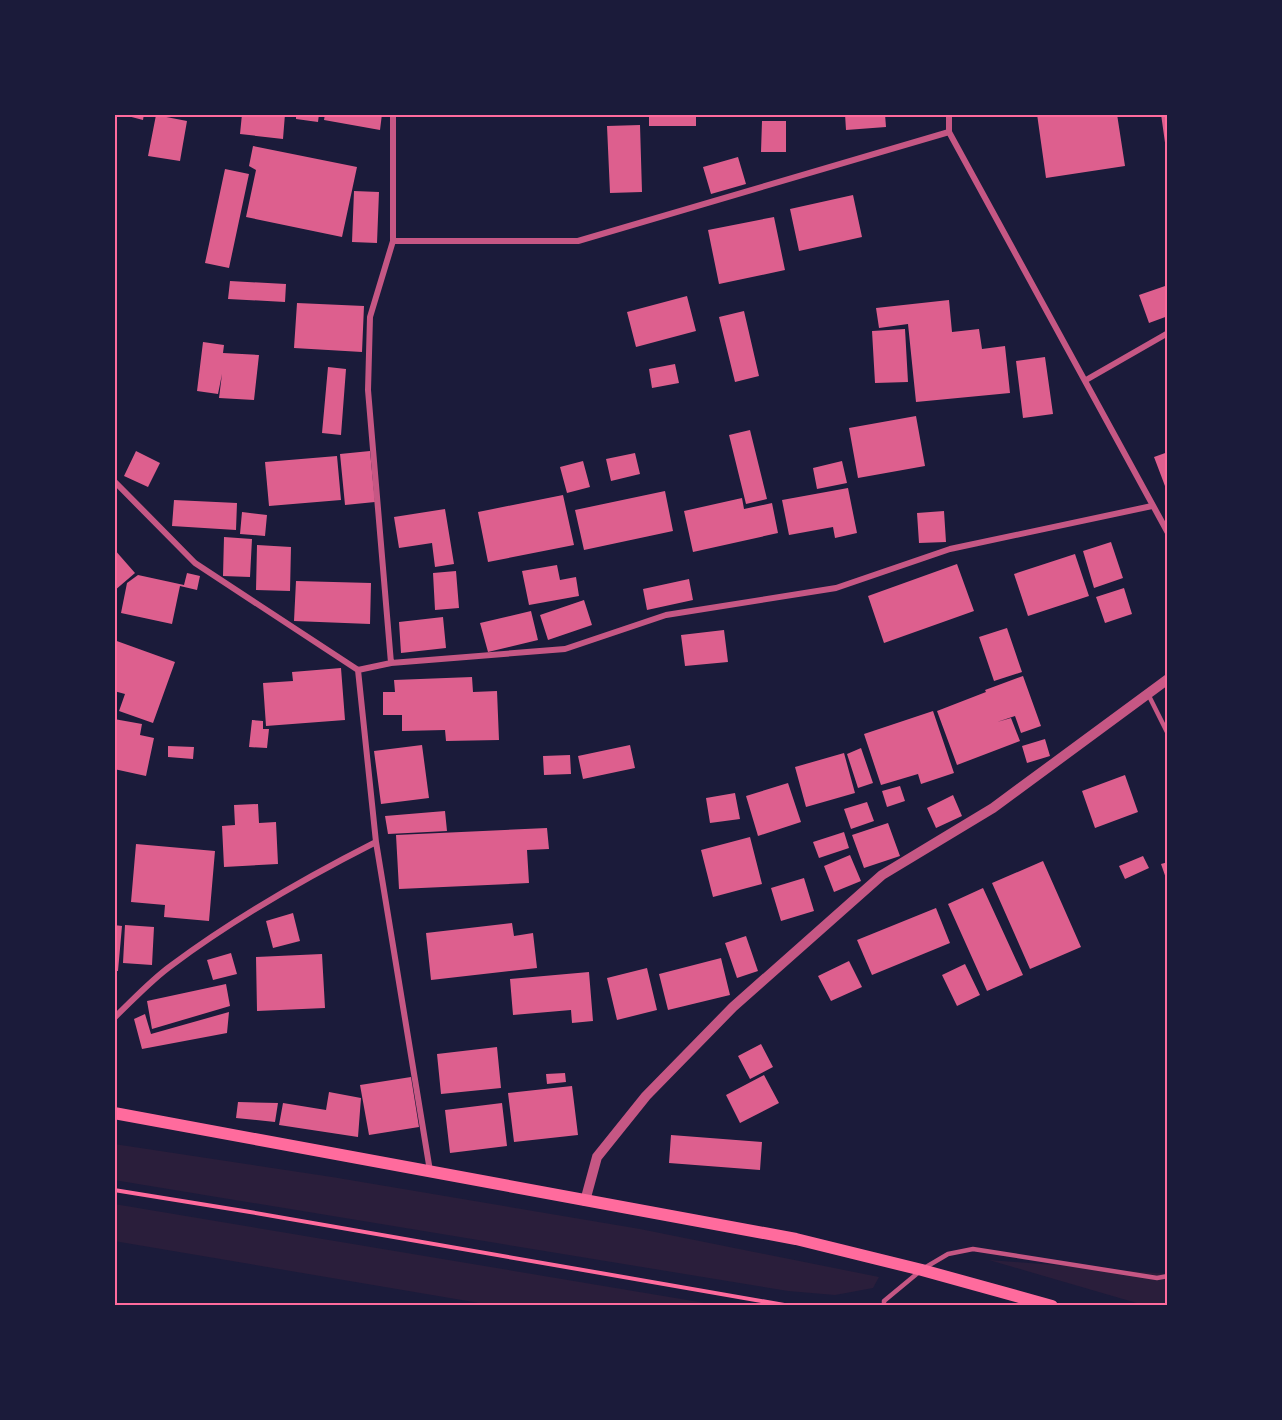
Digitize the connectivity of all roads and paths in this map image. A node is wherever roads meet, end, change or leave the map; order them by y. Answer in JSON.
{"nodes":[{"id":1,"x":393,"y":114,"type":"edge"},
{"id":2,"x":949,"y":114,"type":"edge"},
{"id":3,"x":950,"y":132,"type":"junction"},
{"id":4,"x":393,"y":242,"type":"junction"},
{"id":5,"x":1168,"y":333,"type":"edge"},
{"id":6,"x":1086,"y":380,"type":"junction"},
{"id":7,"x":114,"y":481,"type":"edge"},
{"id":8,"x":1152,"y":506,"type":"junction"},
{"id":9,"x":1168,"y":533,"type":"edge"},
{"id":10,"x":391,"y":663,"type":"junction"},
{"id":11,"x":358,"y":670,"type":"junction"},
{"id":12,"x":1168,"y":679,"type":"edge"},
{"id":13,"x":1148,"y":694,"type":"junction"},
{"id":14,"x":1168,"y":734,"type":"edge"},
{"id":15,"x":376,"y":842,"type":"junction"},
{"id":16,"x":114,"y":1018,"type":"edge"},
{"id":17,"x":114,"y":1113,"type":"edge"},
{"id":18,"x":430,"y":1171,"type":"junction"},
{"id":19,"x":114,"y":1191,"type":"edge"},
{"id":20,"x":585,"y":1201,"type":"junction"},
{"id":21,"x":922,"y":1270,"type":"junction"},
{"id":22,"x":1168,"y":1276,"type":"edge"},
{"id":23,"x":790,"y":1306,"type":"edge"},
{"id":24,"x":884,"y":1306,"type":"edge"},
{"id":25,"x":1052,"y":1306,"type":"edge"}],
"edges":[{"from":1,"to":4,"type":"street"},
{"from":2,"to":3,"type":"street"},
{"from":3,"to":4,"type":"street"},
{"from":3,"to":6,"type":"street"},
{"from":4,"to":10,"type":"street"},
{"from":5,"to":6,"type":"street"},
{"from":6,"to":8,"type":"street"},
{"from":7,"to":11,"type":"street"},
{"from":8,"to":9,"type":"street"},
{"from":8,"to":10,"type":"street"},
{"from":10,"to":11,"type":"street"},
{"from":11,"to":15,"type":"street"},
{"from":12,"to":13,"type":"street"},
{"from":13,"to":14,"type":"lane"},
{"from":13,"to":20,"type":"street"},
{"from":15,"to":16,"type":"street"},
{"from":15,"to":18,"type":"street"},
{"from":17,"to":18,"type":"main road"},
{"from":18,"to":20,"type":"main road"},
{"from":19,"to":23,"type":"path"},
{"from":20,"to":21,"type":"main road"},
{"from":21,"to":22,"type":"lane"},
{"from":21,"to":24,"type":"lane"},
{"from":21,"to":25,"type":"main road"}]}
